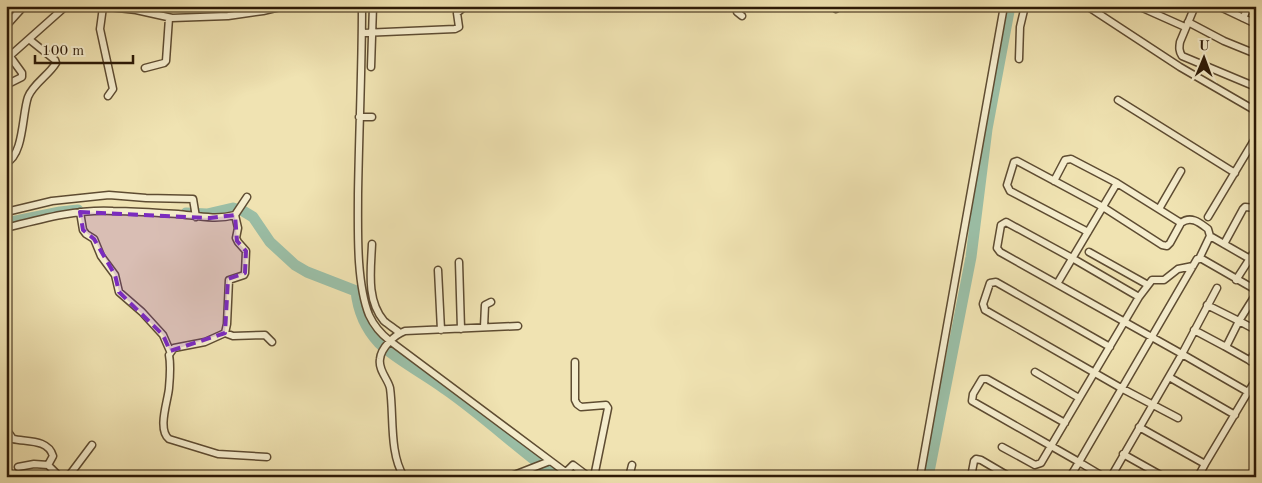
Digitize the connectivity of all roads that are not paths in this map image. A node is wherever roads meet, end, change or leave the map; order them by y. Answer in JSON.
{"nodes":[{"id":1,"x":24,"y":6,"type":"edge"},
{"id":2,"x":66,"y":6,"type":"edge"},
{"id":3,"x":102,"y":6,"type":"edge"},
{"id":4,"x":284,"y":6,"type":"edge"},
{"id":5,"x":362,"y":6,"type":"edge"},
{"id":6,"x":373,"y":6,"type":"edge"},
{"id":7,"x":465,"y":6,"type":"edge"},
{"id":8,"x":736,"y":6,"type":"edge"},
{"id":9,"x":1004,"y":6,"type":"edge"},
{"id":10,"x":1025,"y":6,"type":"edge"},
{"id":11,"x":1087,"y":6,"type":"edge"},
{"id":12,"x":1138,"y":6,"type":"edge"},
{"id":13,"x":1195,"y":6,"type":"edge"},
{"id":14,"x":1218,"y":6,"type":"edge"},
{"id":15,"x":1249,"y":6,"type":"edge"},
{"id":16,"x":742,"y":16,"type":"dead end"},
{"id":17,"x":169,"y":18,"type":"junction"},
{"id":18,"x":1243,"y":18,"type":"junction"},
{"id":19,"x":1256,"y":24,"type":"edge"},
{"id":20,"x":1186,"y":25,"type":"junction"},
{"id":21,"x":6,"y":26,"type":"edge"},
{"id":22,"x":367,"y":33,"type":"junction"},
{"id":23,"x":30,"y":40,"type":"junction"},
{"id":24,"x":1256,"y":54,"type":"edge"},
{"id":25,"x":8,"y":55,"type":"edge"},
{"id":26,"x":1019,"y":59,"type":"dead end"},
{"id":27,"x":371,"y":67,"type":"dead end"},
{"id":28,"x":145,"y":68,"type":"dead end"},
{"id":29,"x":6,"y":85,"type":"edge"},
{"id":30,"x":1256,"y":87,"type":"edge"},
{"id":31,"x":108,"y":96,"type":"dead end"},
{"id":32,"x":1118,"y":100,"type":"dead end"},
{"id":33,"x":1256,"y":111,"type":"edge"},
{"id":34,"x":360,"y":117,"type":"junction"},
{"id":35,"x":371,"y":117,"type":"dead end"},
{"id":36,"x":1256,"y":137,"type":"edge"},
{"id":37,"x":1254,"y":146,"type":"edge"},
{"id":38,"x":6,"y":163,"type":"edge"},
{"id":39,"x":1182,"y":171,"type":"dead end"},
{"id":40,"x":1235,"y":173,"type":"junction"},
{"id":41,"x":1054,"y":181,"type":"junction"},
{"id":42,"x":1117,"y":184,"type":"junction"},
{"id":43,"x":245,"y":199,"type":"dead end"},
{"id":44,"x":1103,"y":207,"type":"junction"},
{"id":45,"x":1256,"y":208,"type":"edge"},
{"id":46,"x":1159,"y":209,"type":"junction"},
{"id":47,"x":6,"y":212,"type":"edge"},
{"id":48,"x":80,"y":212,"type":"junction"},
{"id":49,"x":236,"y":214,"type":"junction"},
{"id":50,"x":195,"y":215,"type":"junction"},
{"id":51,"x":1208,"y":217,"type":"dead end"},
{"id":52,"x":1181,"y":222,"type":"junction"},
{"id":53,"x":6,"y":228,"type":"edge"},
{"id":54,"x":1088,"y":232,"type":"junction"},
{"id":55,"x":1210,"y":236,"type":"junction"},
{"id":56,"x":372,"y":244,"type":"dead end"},
{"id":57,"x":1224,"y":244,"type":"junction"},
{"id":58,"x":1256,"y":249,"type":"edge"},
{"id":59,"x":1089,"y":252,"type":"dead end"},
{"id":60,"x":1072,"y":258,"type":"junction"},
{"id":61,"x":1199,"y":259,"type":"junction"},
{"id":62,"x":1250,"y":259,"type":"junction"},
{"id":63,"x":459,"y":262,"type":"dead end"},
{"id":64,"x":1193,"y":266,"type":"junction"},
{"id":65,"x":438,"y":270,"type":"dead end"},
{"id":66,"x":1236,"y":280,"type":"junction"},
{"id":67,"x":1057,"y":284,"type":"junction"},
{"id":68,"x":1148,"y":284,"type":"junction"},
{"id":69,"x":1217,"y":288,"type":"dead end"},
{"id":70,"x":1256,"y":290,"type":"edge"},
{"id":71,"x":1256,"y":294,"type":"edge"},
{"id":72,"x":1139,"y":298,"type":"junction"},
{"id":73,"x":491,"y":302,"type":"dead end"},
{"id":74,"x":1207,"y":306,"type":"junction"},
{"id":75,"x":1124,"y":322,"type":"junction"},
{"id":76,"x":1239,"y":322,"type":"junction"},
{"id":77,"x":518,"y":326,"type":"dead end"},
{"id":78,"x":484,"y":328,"type":"junction"},
{"id":79,"x":461,"y":329,"type":"junction"},
{"id":80,"x":440,"y":330,"type":"junction"},
{"id":81,"x":1194,"y":330,"type":"junction"},
{"id":82,"x":1256,"y":330,"type":"edge"},
{"id":83,"x":225,"y":333,"type":"junction"},
{"id":84,"x":1151,"y":337,"type":"junction"},
{"id":85,"x":394,"y":339,"type":"junction"},
{"id":86,"x":272,"y":342,"type":"dead end"},
{"id":87,"x":1224,"y":346,"type":"junction"},
{"id":88,"x":1110,"y":347,"type":"junction"},
{"id":89,"x":1256,"y":350,"type":"edge"},
{"id":90,"x":170,"y":351,"type":"junction"},
{"id":91,"x":1182,"y":354,"type":"junction"},
{"id":92,"x":575,"y":362,"type":"dead end"},
{"id":93,"x":1253,"y":362,"type":"edge"},
{"id":94,"x":1035,"y":372,"type":"dead end"},
{"id":95,"x":1094,"y":372,"type":"junction"},
{"id":96,"x":1169,"y":377,"type":"junction"},
{"id":97,"x":1255,"y":382,"type":"edge"},
{"id":98,"x":1121,"y":388,"type":"junction"},
{"id":99,"x":1248,"y":392,"type":"junction"},
{"id":100,"x":1079,"y":398,"type":"junction"},
{"id":101,"x":1152,"y":403,"type":"junction"},
{"id":102,"x":1235,"y":415,"type":"junction"},
{"id":103,"x":1178,"y":418,"type":"dead end"},
{"id":104,"x":1065,"y":423,"type":"junction"},
{"id":105,"x":1139,"y":427,"type":"junction"},
{"id":106,"x":6,"y":429,"type":"edge"},
{"id":107,"x":92,"y":445,"type":"dead end"},
{"id":108,"x":1051,"y":446,"type":"junction"},
{"id":109,"x":1002,"y":447,"type":"dead end"},
{"id":110,"x":1123,"y":454,"type":"junction"},
{"id":111,"x":267,"y":457,"type":"dead end"},
{"id":112,"x":550,"y":461,"type":"junction"},
{"id":113,"x":1079,"y":462,"type":"junction"},
{"id":114,"x":1205,"y":464,"type":"junction"},
{"id":115,"x":632,"y":465,"type":"dead end"},
{"id":116,"x":48,"y":466,"type":"junction"},
{"id":117,"x":18,"y":467,"type":"dead end"},
{"id":118,"x":524,"y":471,"type":"junction"},
{"id":119,"x":566,"y":472,"type":"junction"},
{"id":120,"x":68,"y":475,"type":"edge"},
{"id":121,"x":60,"y":477,"type":"edge"},
{"id":122,"x":79,"y":477,"type":"edge"},
{"id":123,"x":404,"y":477,"type":"edge"},
{"id":124,"x":509,"y":477,"type":"edge"},
{"id":125,"x":532,"y":477,"type":"edge"},
{"id":126,"x":572,"y":477,"type":"edge"},
{"id":127,"x":589,"y":477,"type":"edge"},
{"id":128,"x":594,"y":477,"type":"edge"},
{"id":129,"x":632,"y":477,"type":"edge"},
{"id":130,"x":920,"y":477,"type":"edge"},
{"id":131,"x":971,"y":477,"type":"edge"},
{"id":132,"x":1010,"y":477,"type":"edge"},
{"id":133,"x":1070,"y":477,"type":"edge"},
{"id":134,"x":1104,"y":477,"type":"edge"},
{"id":135,"x":1111,"y":477,"type":"edge"},
{"id":136,"x":1164,"y":477,"type":"edge"},
{"id":137,"x":1198,"y":477,"type":"edge"}],
"edges":[{"from":1,"to":21,"type":"street"},
{"from":2,"to":23,"type":"street"},
{"from":3,"to":17,"type":"street"},
{"from":3,"to":31,"type":"street"},
{"from":4,"to":17,"type":"street"},
{"from":5,"to":22,"type":"street"},
{"from":6,"to":22,"type":"street"},
{"from":7,"to":22,"type":"street"},
{"from":8,"to":16,"type":"street"},
{"from":9,"to":130,"type":"street"},
{"from":10,"to":26,"type":"street"},
{"from":11,"to":33,"type":"street"},
{"from":12,"to":20,"type":"street"},
{"from":13,"to":20,"type":"street"},
{"from":14,"to":18,"type":"street"},
{"from":15,"to":18,"type":"street"},
{"from":17,"to":28,"type":"street"},
{"from":18,"to":19,"type":"street"},
{"from":20,"to":24,"type":"street"},
{"from":20,"to":30,"type":"street"},
{"from":22,"to":27,"type":"street"},
{"from":22,"to":34,"type":"street"},
{"from":23,"to":25,"type":"street"},
{"from":23,"to":38,"type":"street"},
{"from":25,"to":29,"type":"street"},
{"from":32,"to":40,"type":"street"},
{"from":34,"to":35,"type":"street"},
{"from":34,"to":85,"type":"street"},
{"from":36,"to":37,"type":"street"},
{"from":37,"to":40,"type":"street"},
{"from":39,"to":46,"type":"street"},
{"from":40,"to":51,"type":"street"},
{"from":41,"to":42,"type":"street"},
{"from":41,"to":44,"type":"street"},
{"from":41,"to":54,"type":"street"},
{"from":42,"to":44,"type":"street"},
{"from":42,"to":46,"type":"street"},
{"from":43,"to":49,"type":"street"},
{"from":44,"to":52,"type":"street"},
{"from":44,"to":54,"type":"street"},
{"from":45,"to":57,"type":"street"},
{"from":46,"to":52,"type":"street"},
{"from":47,"to":50,"type":"street"},
{"from":48,"to":50,"type":"street"},
{"from":48,"to":53,"type":"street"},
{"from":48,"to":90,"type":"street"},
{"from":49,"to":50,"type":"street"},
{"from":49,"to":83,"type":"street"},
{"from":52,"to":55,"type":"street"},
{"from":54,"to":60,"type":"street"},
{"from":55,"to":57,"type":"street"},
{"from":55,"to":61,"type":"street"},
{"from":56,"to":85,"type":"street"},
{"from":57,"to":62,"type":"street"},
{"from":58,"to":62,"type":"street"},
{"from":59,"to":68,"type":"street"},
{"from":60,"to":67,"type":"street"},
{"from":60,"to":67,"type":"street"},
{"from":60,"to":72,"type":"street"},
{"from":61,"to":64,"type":"street"},
{"from":61,"to":66,"type":"street"},
{"from":62,"to":66,"type":"street"},
{"from":63,"to":79,"type":"street"},
{"from":64,"to":68,"type":"street"},
{"from":64,"to":84,"type":"street"},
{"from":65,"to":80,"type":"street"},
{"from":66,"to":70,"type":"street"},
{"from":67,"to":75,"type":"street"},
{"from":68,"to":72,"type":"street"},
{"from":69,"to":74,"type":"street"},
{"from":71,"to":76,"type":"street"},
{"from":72,"to":75,"type":"street"},
{"from":73,"to":78,"type":"street"},
{"from":74,"to":76,"type":"street"},
{"from":74,"to":81,"type":"street"},
{"from":75,"to":84,"type":"street"},
{"from":75,"to":88,"type":"street"},
{"from":76,"to":82,"type":"street"},
{"from":76,"to":87,"type":"street"},
{"from":77,"to":78,"type":"street"},
{"from":78,"to":79,"type":"street"},
{"from":79,"to":80,"type":"street"},
{"from":80,"to":85,"type":"street"},
{"from":81,"to":87,"type":"street"},
{"from":81,"to":91,"type":"street"},
{"from":83,"to":86,"type":"street"},
{"from":83,"to":90,"type":"street"},
{"from":84,"to":91,"type":"street"},
{"from":84,"to":98,"type":"street"},
{"from":85,"to":112,"type":"street"},
{"from":85,"to":123,"type":"street"},
{"from":87,"to":93,"type":"street"},
{"from":88,"to":95,"type":"street"},
{"from":88,"to":95,"type":"street"},
{"from":89,"to":93,"type":"street"},
{"from":90,"to":111,"type":"street"},
{"from":91,"to":96,"type":"street"},
{"from":91,"to":99,"type":"street"},
{"from":92,"to":128,"type":"street"},
{"from":94,"to":100,"type":"street"},
{"from":95,"to":98,"type":"street"},
{"from":95,"to":100,"type":"street"},
{"from":96,"to":101,"type":"street"},
{"from":96,"to":102,"type":"street"},
{"from":97,"to":99,"type":"street"},
{"from":98,"to":101,"type":"street"},
{"from":98,"to":113,"type":"street"},
{"from":99,"to":102,"type":"street"},
{"from":100,"to":104,"type":"street"},
{"from":101,"to":103,"type":"street"},
{"from":101,"to":105,"type":"street"},
{"from":102,"to":114,"type":"street"},
{"from":104,"to":108,"type":"street"},
{"from":104,"to":108,"type":"street"},
{"from":105,"to":110,"type":"street"},
{"from":105,"to":114,"type":"street"},
{"from":106,"to":116,"type":"street"},
{"from":107,"to":120,"type":"street"},
{"from":108,"to":109,"type":"street"},
{"from":108,"to":113,"type":"street"},
{"from":110,"to":135,"type":"street"},
{"from":110,"to":136,"type":"street"},
{"from":112,"to":118,"type":"street"},
{"from":112,"to":119,"type":"street"},
{"from":113,"to":133,"type":"street"},
{"from":113,"to":134,"type":"street"},
{"from":114,"to":137,"type":"street"},
{"from":115,"to":129,"type":"street"},
{"from":116,"to":117,"type":"street"},
{"from":116,"to":121,"type":"street"},
{"from":118,"to":124,"type":"street"},
{"from":118,"to":125,"type":"street"},
{"from":119,"to":126,"type":"street"},
{"from":119,"to":127,"type":"street"},
{"from":120,"to":122,"type":"street"},
{"from":131,"to":132,"type":"street"}]}
